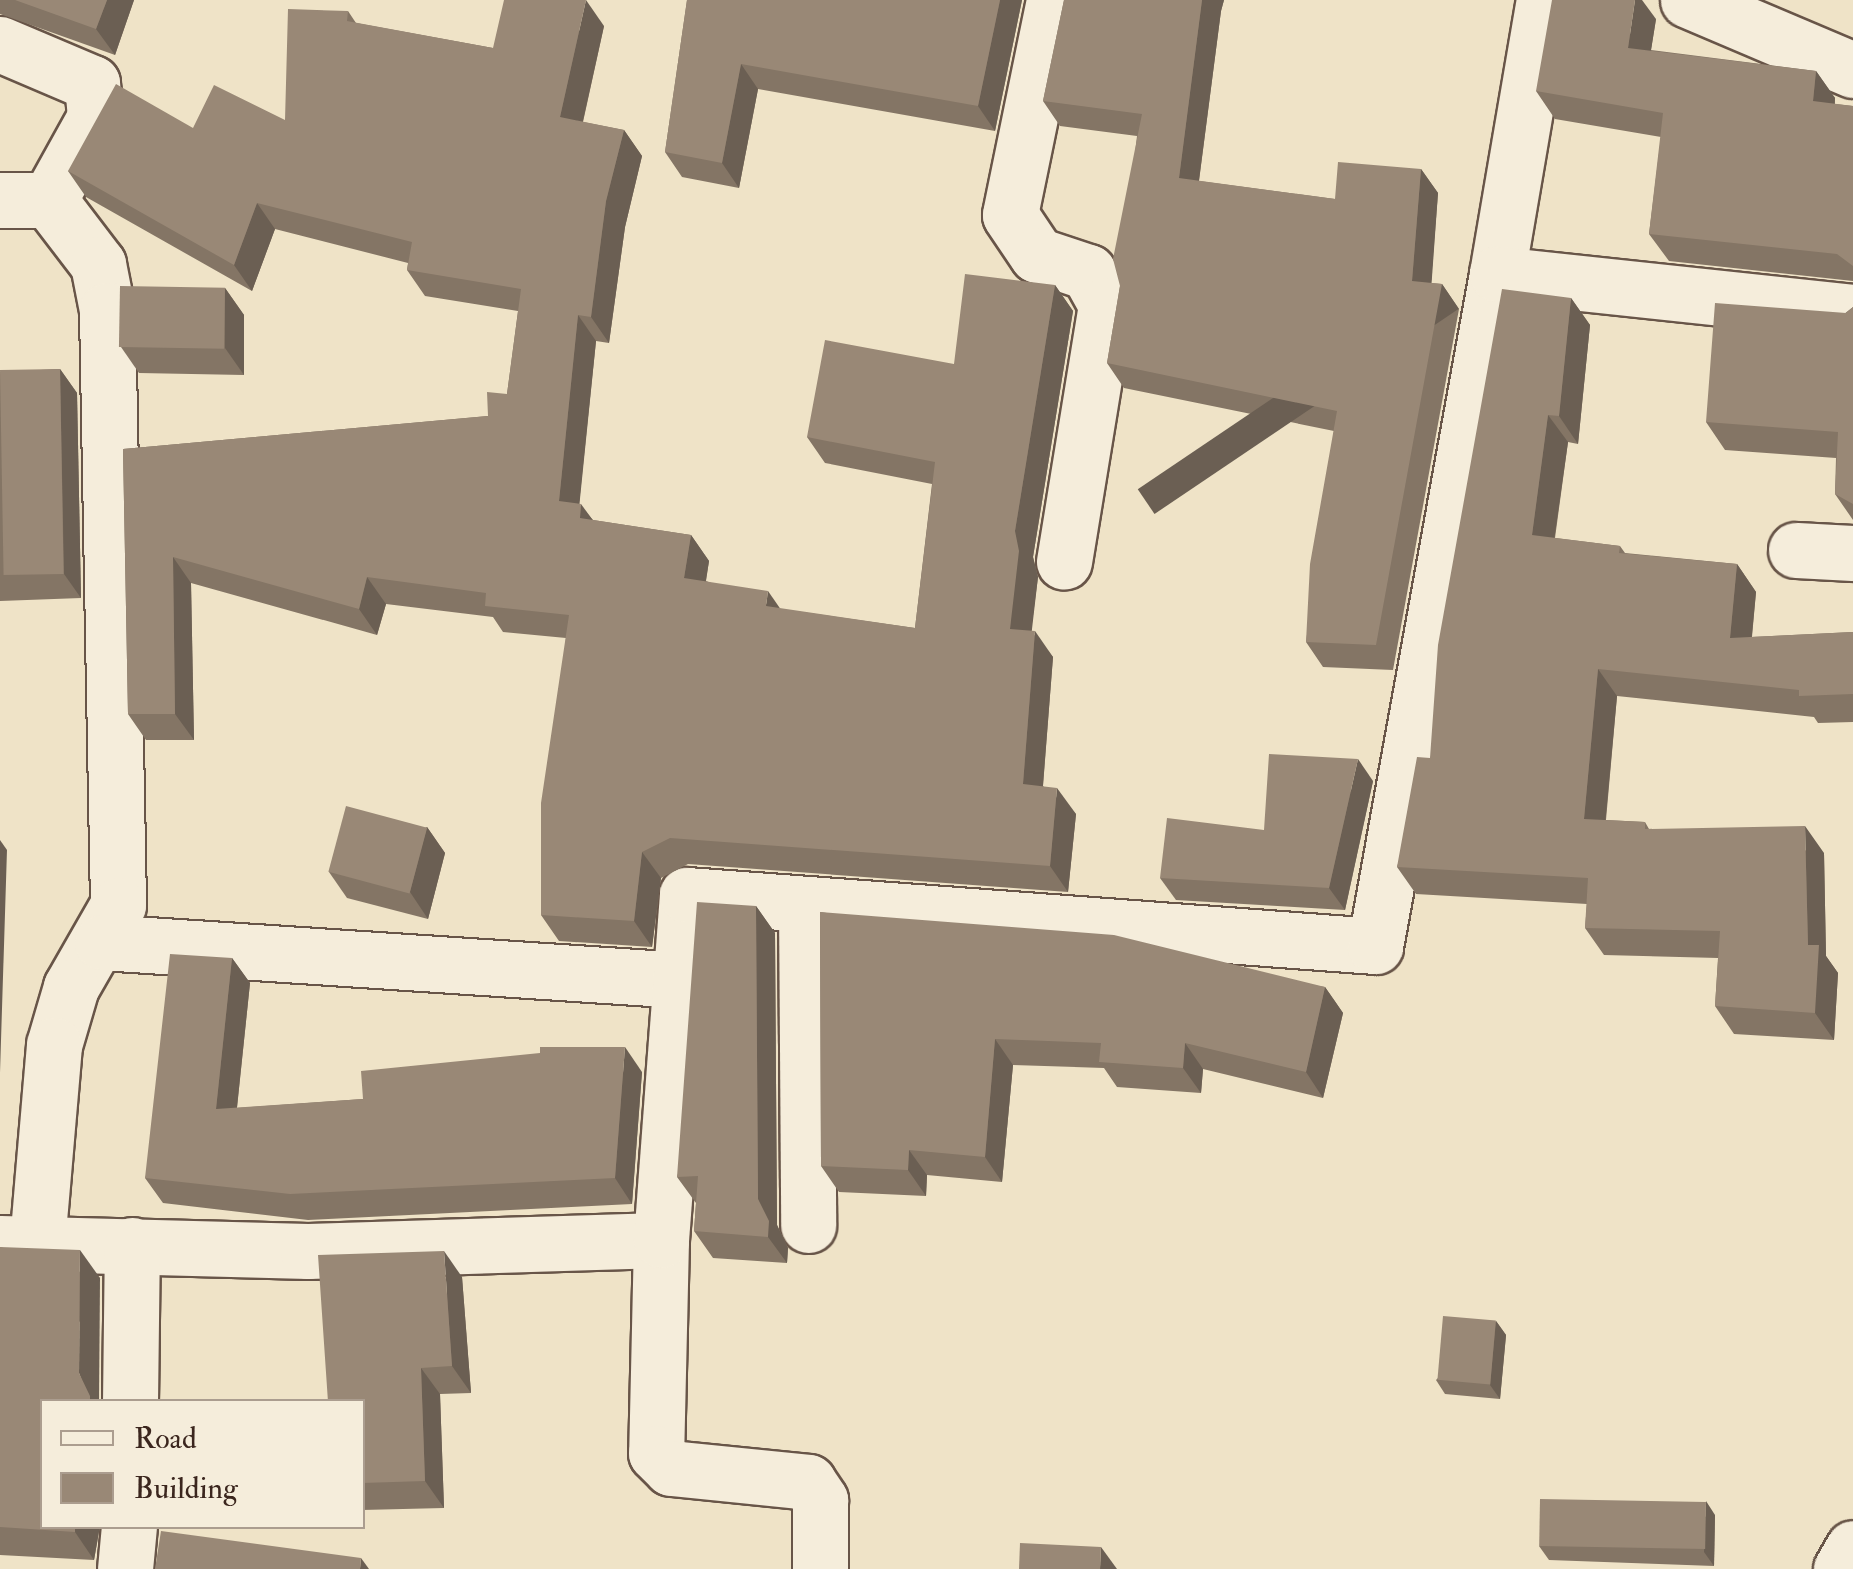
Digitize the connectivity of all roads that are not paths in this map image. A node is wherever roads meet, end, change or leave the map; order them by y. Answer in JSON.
{"nodes":[{"id":1,"x":1054,"y":0,"type":"edge"},
{"id":2,"x":1544,"y":0,"type":"edge"},
{"id":3,"x":1688,"y":0,"type":"edge"},
{"id":4,"x":0,"y":44,"type":"edge"},
{"id":5,"x":1853,"y":70,"type":"edge"},
{"id":6,"x":25,"y":200,"type":"edge"},
{"id":7,"x":1497,"y":274,"type":"junction"},
{"id":8,"x":1853,"y":312,"type":"edge"},
{"id":9,"x":1796,"y":550,"type":"dead end"},
{"id":10,"x":1853,"y":553,"type":"edge"},
{"id":11,"x":1064,"y":562,"type":"dead end"},
{"id":12,"x":806,"y":904,"type":"junction"},
{"id":13,"x":102,"y":942,"type":"junction"},
{"id":14,"x":682,"y":980,"type":"junction"},
{"id":15,"x":808,"y":1225,"type":"dead end"},
{"id":16,"x":662,"y":1240,"type":"junction"},
{"id":17,"x":18,"y":1243,"type":"edge"},
{"id":18,"x":132,"y":1245,"type":"junction"},
{"id":19,"x":130,"y":1399,"type":"edge"},
{"id":20,"x":129,"y":1529,"type":"edge"},
{"id":21,"x":1853,"y":1548,"type":"edge"},
{"id":22,"x":125,"y":1569,"type":"edge"},
{"id":23,"x":820,"y":1569,"type":"edge"},
{"id":24,"x":1841,"y":1569,"type":"edge"}],
"edges":[{"from":1,"to":11,"type":"street"},
{"from":2,"to":7,"type":"street"},
{"from":3,"to":5,"type":"street"},
{"from":4,"to":6,"type":"street"},
{"from":6,"to":13,"type":"street"},
{"from":7,"to":8,"type":"street"},
{"from":7,"to":12,"type":"street"},
{"from":9,"to":10,"type":"street"},
{"from":12,"to":14,"type":"street"},
{"from":12,"to":15,"type":"street"},
{"from":13,"to":14,"type":"street"},
{"from":13,"to":17,"type":"street"},
{"from":14,"to":16,"type":"street"},
{"from":16,"to":18,"type":"street"},
{"from":16,"to":23,"type":"street"},
{"from":17,"to":18,"type":"street"},
{"from":18,"to":19,"type":"street"},
{"from":20,"to":22,"type":"street"},
{"from":21,"to":24,"type":"street"}]}
